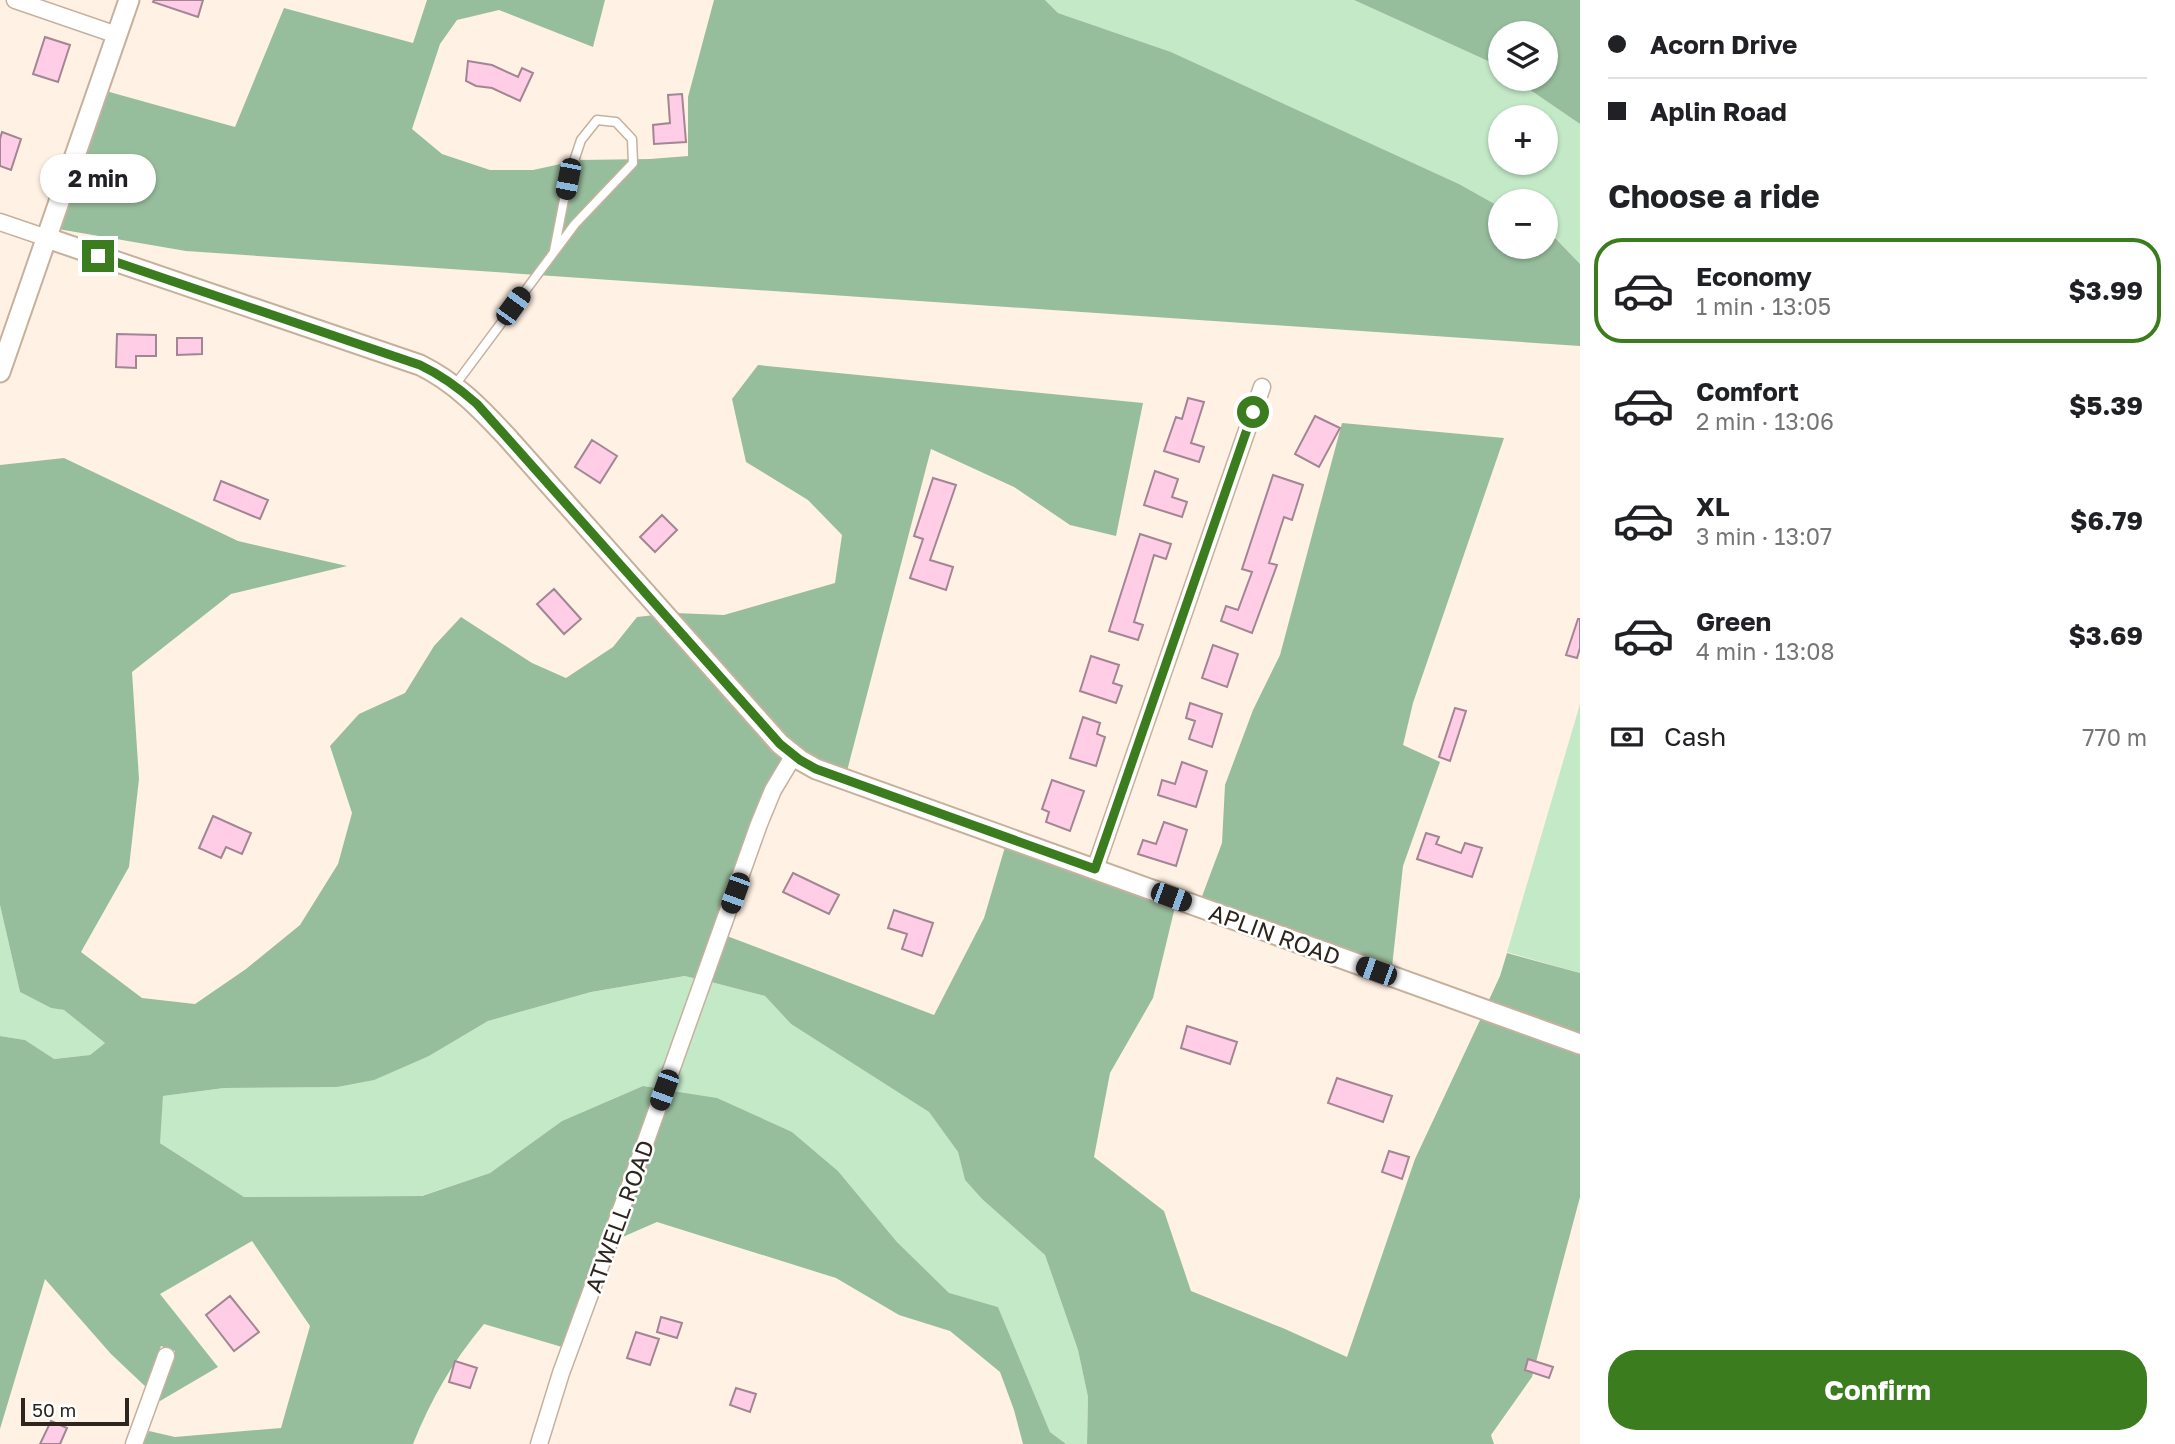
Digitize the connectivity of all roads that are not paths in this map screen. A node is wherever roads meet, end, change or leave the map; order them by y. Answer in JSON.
{"nodes":[{"id":1,"x":15,"y":0,"type":"edge"},
{"id":2,"x":129,"y":0,"type":"edge"},
{"id":3,"x":117,"y":35,"type":"junction"},
{"id":4,"x":0,"y":222,"type":"edge"},
{"id":5,"x":47,"y":238,"type":"junction"},
{"id":6,"x":554,"y":251,"type":"junction"},
{"id":7,"x":0,"y":372,"type":"edge"},
{"id":8,"x":455,"y":385,"type":"junction"},
{"id":9,"x":1262,"y":387,"type":"dead end"},
{"id":10,"x":794,"y":755,"type":"junction"},
{"id":11,"x":1095,"y":869,"type":"junction"},
{"id":12,"x":1580,"y":1044,"type":"edge"},
{"id":13,"x":166,"y":1356,"type":"dead end"},
{"id":14,"x":134,"y":1444,"type":"edge"},
{"id":15,"x":539,"y":1444,"type":"edge"}],
"edges":[{"from":1,"to":3,"type":"street"},
{"from":2,"to":3,"type":"street"},
{"from":3,"to":5,"type":"street"},
{"from":4,"to":5,"type":"street","name":"APLIN ROAD"},
{"from":5,"to":7,"type":"street"},
{"from":5,"to":8,"type":"street","name":"APLIN ROAD"},
{"from":6,"to":6,"type":"lane"},
{"from":6,"to":8,"type":"lane"},
{"from":8,"to":10,"type":"street","name":"APLIN ROAD"},
{"from":9,"to":11,"type":"street"},
{"from":10,"to":11,"type":"street","name":"APLIN ROAD"},
{"from":10,"to":15,"type":"street","name":"ATWELL ROAD"},
{"from":11,"to":12,"type":"street","name":"APLIN ROAD"},
{"from":13,"to":14,"type":"street"}]}
